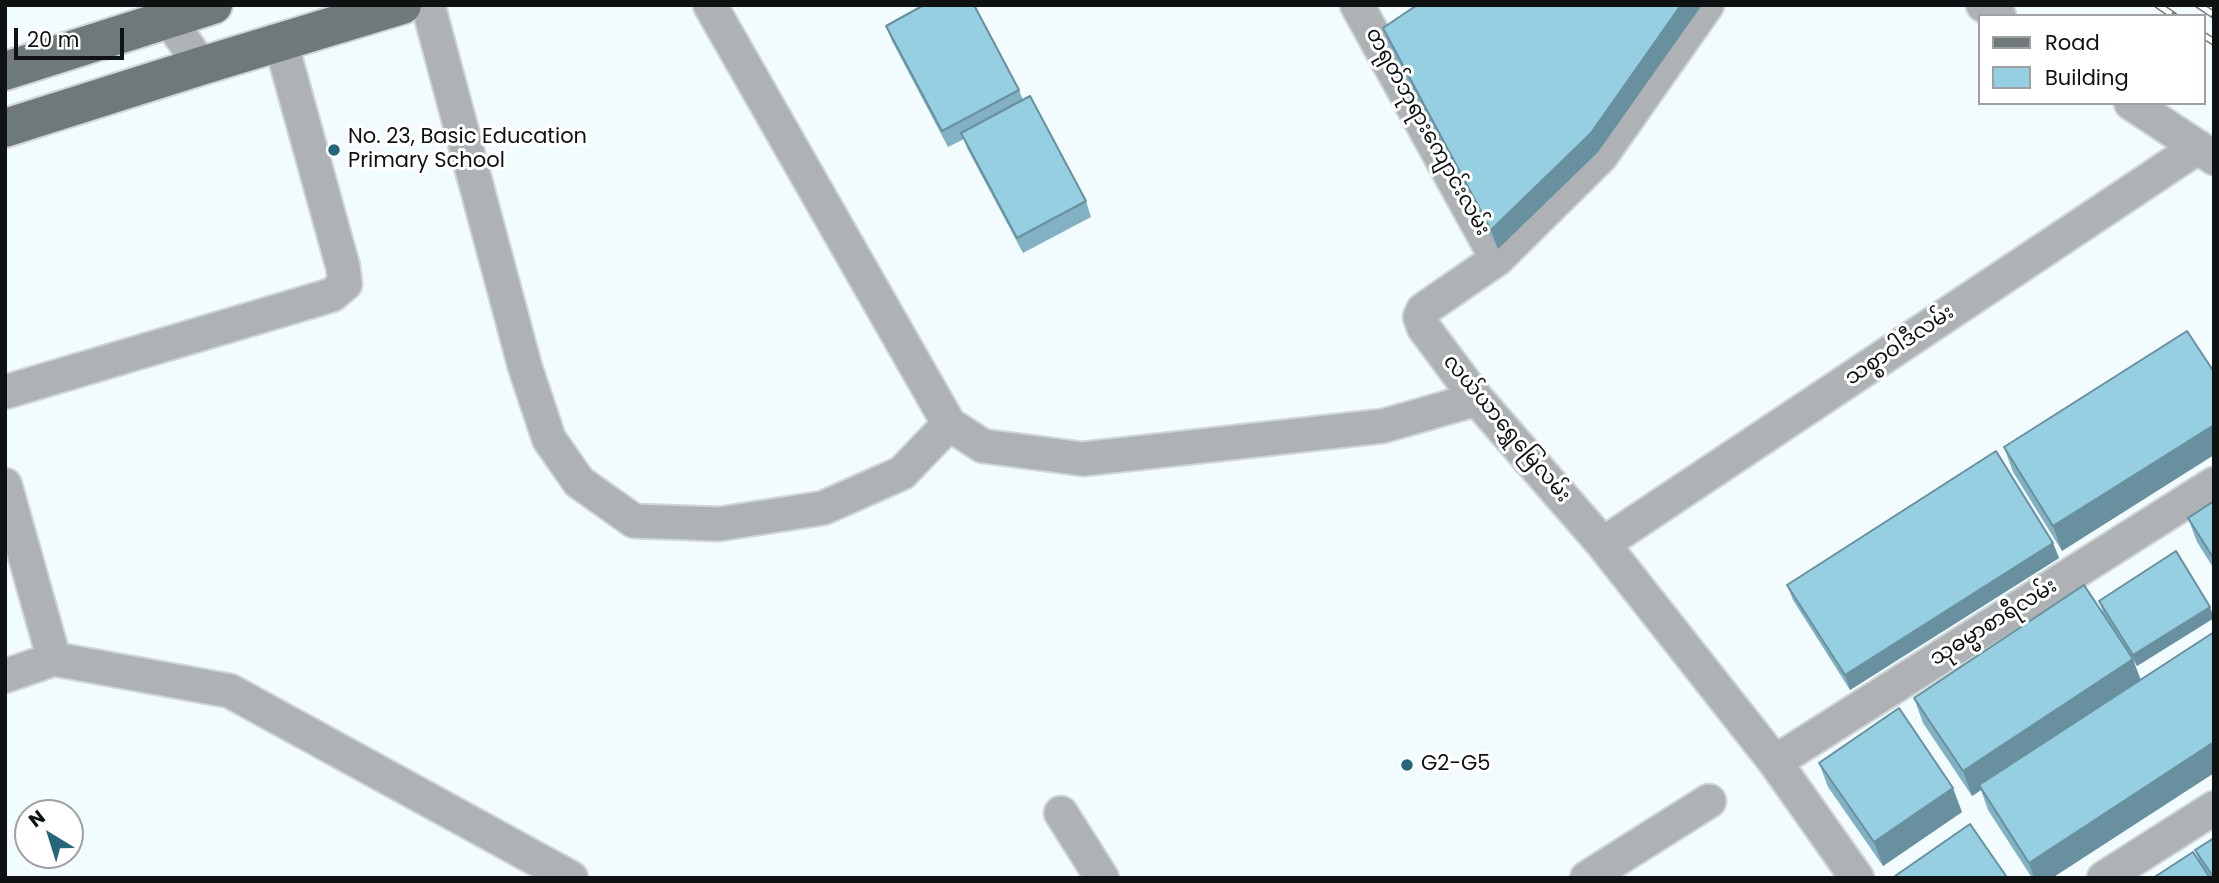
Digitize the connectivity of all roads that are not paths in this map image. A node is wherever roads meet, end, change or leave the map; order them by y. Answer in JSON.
{"nodes":[{"id":1,"x":213,"y":5,"type":"edge"},
{"id":2,"x":402,"y":5,"type":"edge"},
{"id":3,"x":428,"y":5,"type":"edge"},
{"id":4,"x":710,"y":5,"type":"edge"},
{"id":5,"x":1357,"y":5,"type":"edge"},
{"id":6,"x":1707,"y":5,"type":"edge"},
{"id":7,"x":169,"y":19,"type":"junction"},
{"id":8,"x":281,"y":43,"type":"junction"},
{"id":9,"x":201,"y":66,"type":"junction"},
{"id":10,"x":5,"y":71,"type":"edge"},
{"id":11,"x":2134,"y":105,"type":"edge"},
{"id":12,"x":5,"y":128,"type":"edge"},
{"id":13,"x":2206,"y":153,"type":"edge"},
{"id":14,"x":1497,"y":259,"type":"junction"},
{"id":15,"x":5,"y":392,"type":"edge"},
{"id":16,"x":1477,"y":399,"type":"junction"},
{"id":17,"x":949,"y":424,"type":"junction"},
{"id":18,"x":2214,"y":484,"type":"edge"},
{"id":19,"x":5,"y":485,"type":"edge"},
{"id":20,"x":1603,"y":544,"type":"junction"},
{"id":21,"x":54,"y":659,"type":"junction"},
{"id":22,"x":5,"y":676,"type":"edge"},
{"id":23,"x":1775,"y":762,"type":"junction"},
{"id":24,"x":1709,"y":802,"type":"dead end"},
{"id":25,"x":2214,"y":808,"type":"edge"},
{"id":26,"x":1061,"y":813,"type":"dead end"},
{"id":27,"x":570,"y":878,"type":"edge"},
{"id":28,"x":1102,"y":878,"type":"edge"},
{"id":29,"x":1587,"y":878,"type":"edge"},
{"id":30,"x":1857,"y":878,"type":"edge"},
{"id":31,"x":2104,"y":878,"type":"edge"}],
"edges":[{"from":1,"to":7,"type":"main road"},
{"from":2,"to":8,"type":"main road"},
{"from":3,"to":17,"type":"street"},
{"from":4,"to":17,"type":"street"},
{"from":5,"to":14,"type":"street","name":"တရုတ်ဘုရားကျောင်းလမ်း"},
{"from":6,"to":14,"type":"street","name":"လယ်ယာရွှေမြေလမ်း"},
{"from":7,"to":9,"type":"street"},
{"from":7,"to":10,"type":"main road"},
{"from":8,"to":9,"type":"main road"},
{"from":8,"to":15,"type":"street"},
{"from":9,"to":12,"type":"main road"},
{"from":11,"to":13,"type":"street"},
{"from":13,"to":20,"type":"street","name":"သစ္စာဝါဒီလမ်း"},
{"from":14,"to":16,"type":"street","name":"လယ်ယာရွှေမြေလမ်း"},
{"from":16,"to":17,"type":"street"},
{"from":16,"to":20,"type":"street","name":"လယ်ယာရွှေမြေလမ်း"},
{"from":18,"to":23,"type":"street","name":"သုဓမ္မာစာရီလမ်း"},
{"from":19,"to":21,"type":"street"},
{"from":20,"to":23,"type":"street","name":"လယ်ယာရွှေမြေလမ်း"},
{"from":21,"to":22,"type":"street"},
{"from":21,"to":27,"type":"street"},
{"from":23,"to":30,"type":"street","name":"လယ်ယာရွှေမြေလမ်း"},
{"from":24,"to":29,"type":"street"},
{"from":25,"to":31,"type":"street"},
{"from":26,"to":28,"type":"street"}]}
